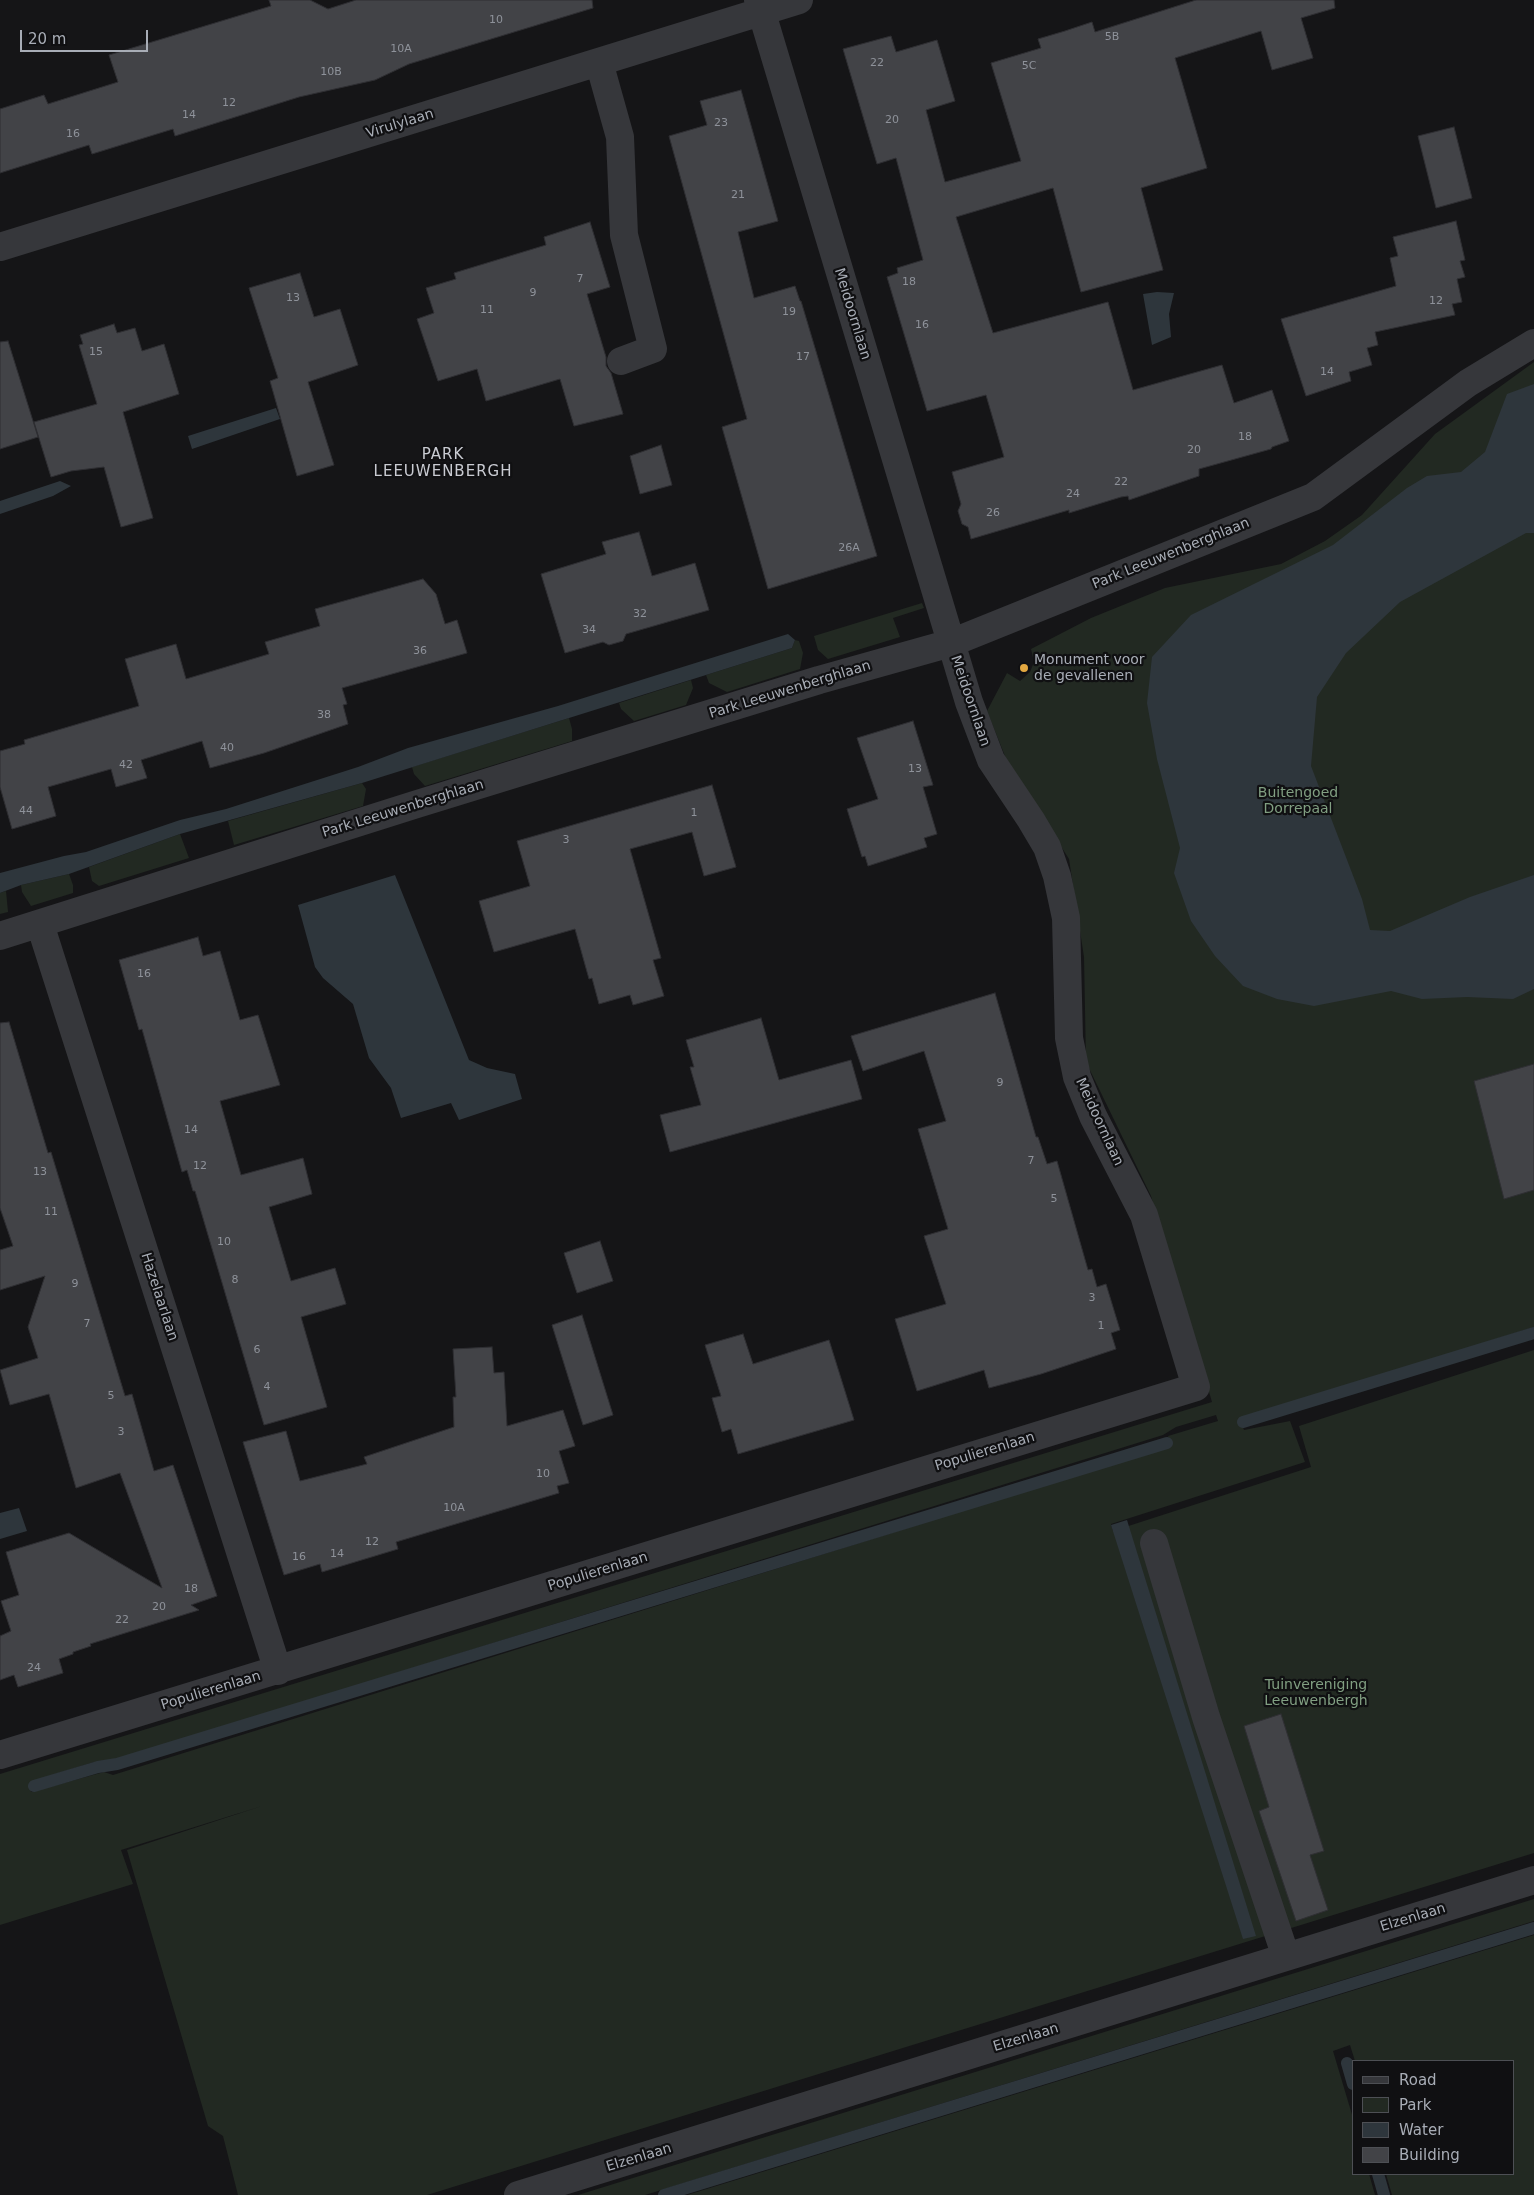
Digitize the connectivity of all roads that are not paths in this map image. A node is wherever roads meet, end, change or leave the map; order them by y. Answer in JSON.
{"nodes":[{"id":1,"x":800,"y":0,"type":"edge"},
{"id":2,"x":760,"y":6,"type":"edge"},
{"id":3,"x":599,"y":62,"type":"junction"},
{"id":4,"x":0,"y":247,"type":"edge"},
{"id":5,"x":1534,"y":343,"type":"edge"},
{"id":6,"x":621,"y":361,"type":"dead end"},
{"id":7,"x":951,"y":643,"type":"junction"},
{"id":8,"x":40,"y":924,"type":"junction"},
{"id":9,"x":0,"y":936,"type":"edge"},
{"id":10,"x":1196,"y":1387,"type":"joint"},
{"id":11,"x":1154,"y":1543,"type":"dead end"},
{"id":12,"x":278,"y":1670,"type":"junction"},
{"id":13,"x":0,"y":1755,"type":"edge"},
{"id":14,"x":1534,"y":1880,"type":"edge"},
{"id":15,"x":1286,"y":1958,"type":"junction"},
{"id":16,"x":518,"y":2195,"type":"edge"}],
"edges":[{"from":1,"to":2,"type":"street","name":"Virulylaan"},
{"from":2,"to":3,"type":"street","name":"Virulylaan"},
{"from":2,"to":7,"type":"street","name":"Meidoornlaan"},
{"from":3,"to":4,"type":"street","name":"Virulylaan"},
{"from":3,"to":6,"type":"street"},
{"from":5,"to":7,"type":"street","name":"Park Leeuwenberghlaan"},
{"from":7,"to":8,"type":"street","name":"Park Leeuwenberghlaan"},
{"from":7,"to":10,"type":"street","name":"Meidoornlaan"},
{"from":8,"to":9,"type":"street","name":"Park Leeuwenberghlaan"},
{"from":8,"to":12,"type":"street","name":"Hazelaarlaan"},
{"from":10,"to":12,"type":"street","name":"Populierenlaan"},
{"from":11,"to":15,"type":"street"},
{"from":12,"to":13,"type":"street","name":"Populierenlaan"},
{"from":14,"to":15,"type":"street","name":"Elzenlaan"},
{"from":15,"to":16,"type":"street","name":"Elzenlaan"}]}
